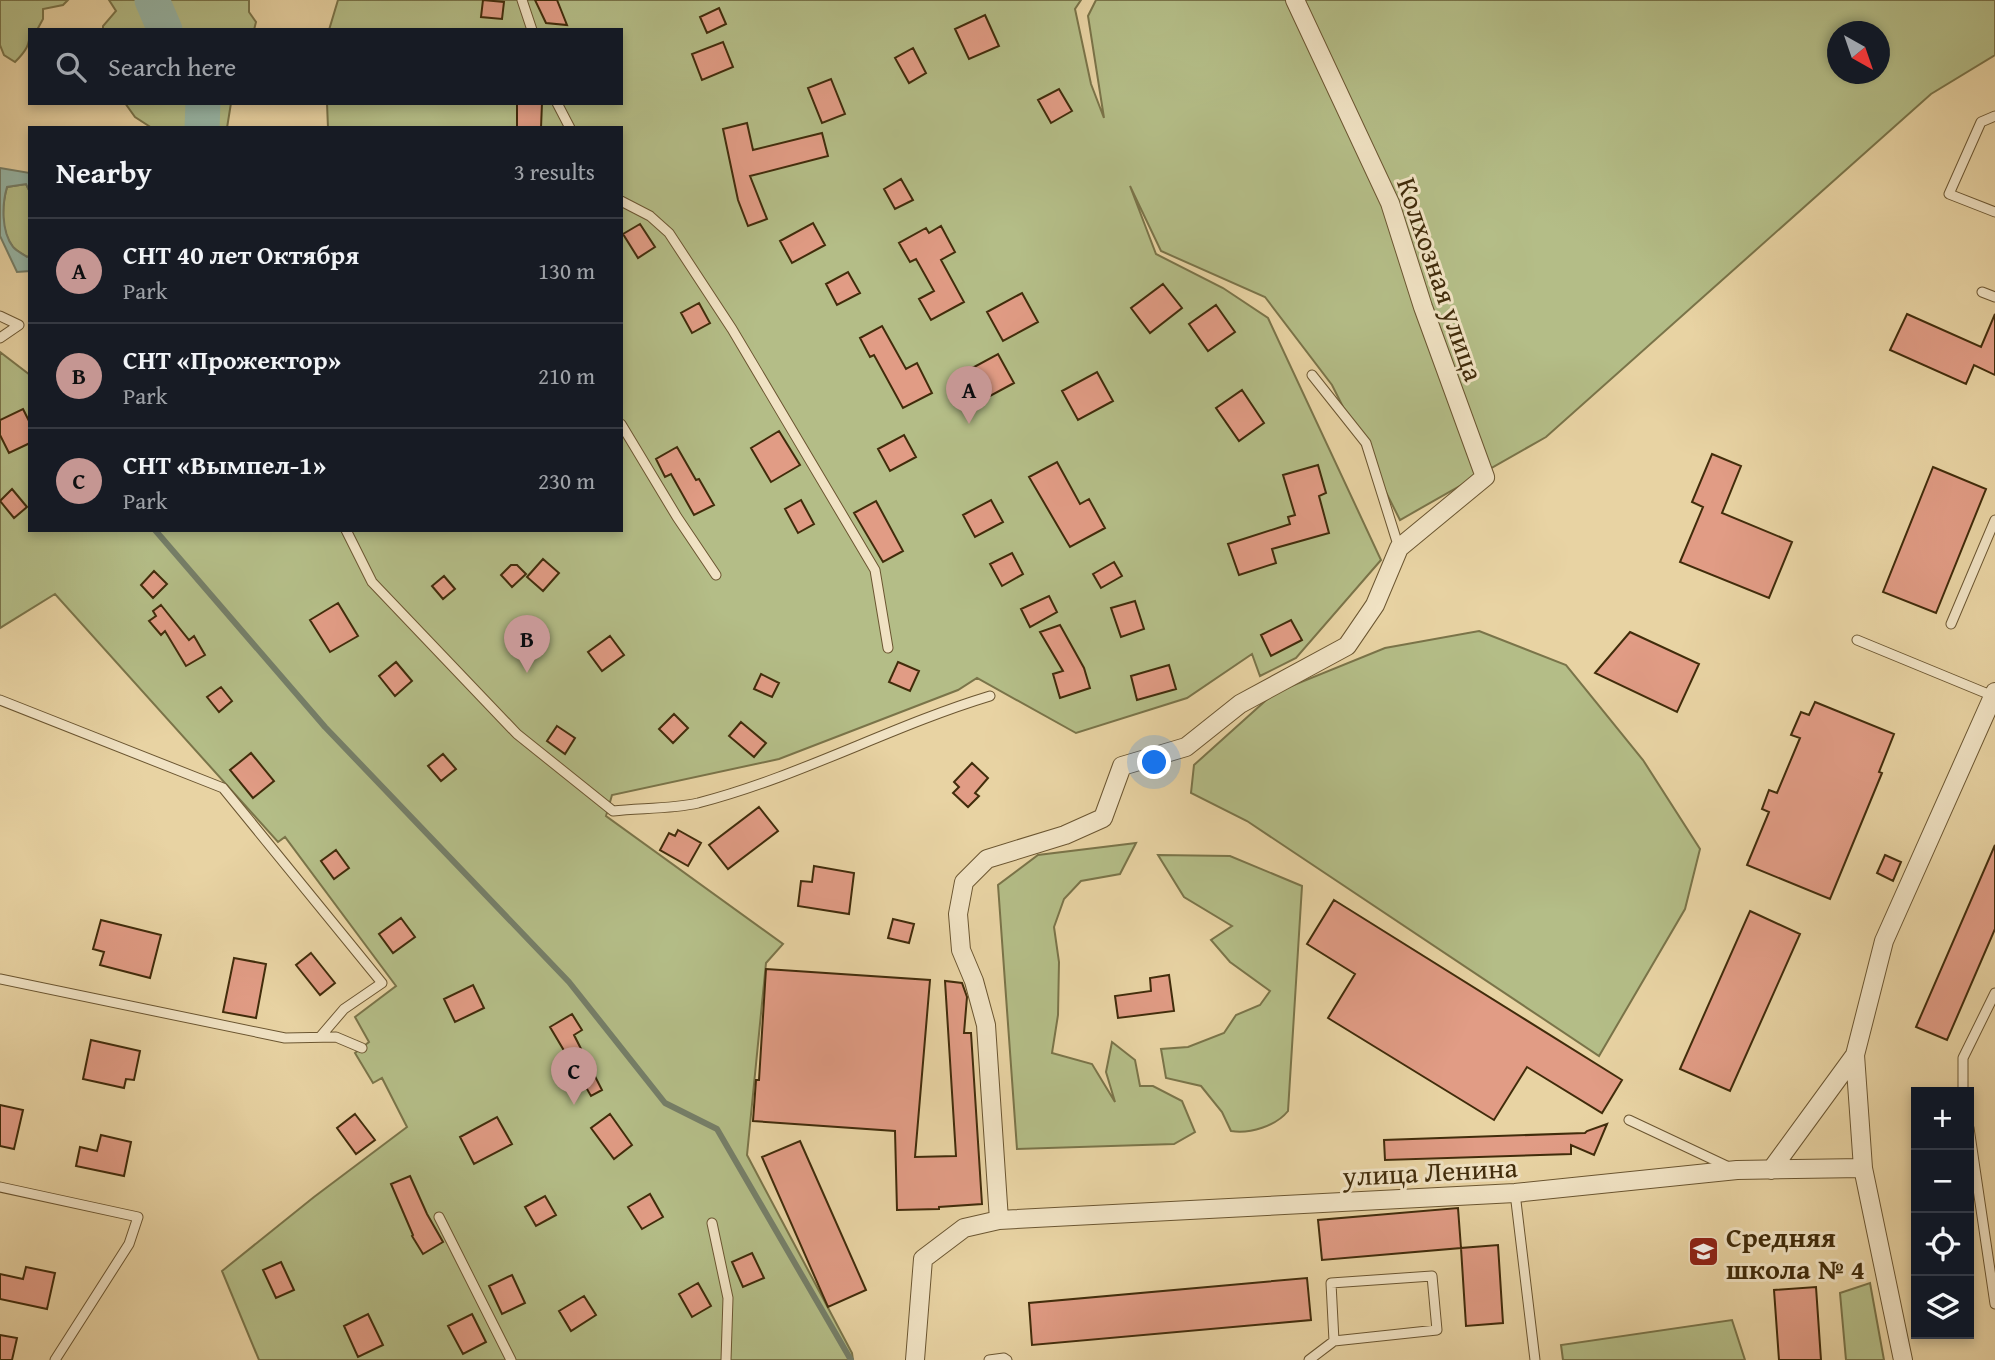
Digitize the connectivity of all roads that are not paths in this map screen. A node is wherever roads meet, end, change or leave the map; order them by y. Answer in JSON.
{"nodes":[{"id":1,"x":522,"y":0,"type":"edge"},
{"id":2,"x":1295,"y":0,"type":"edge"},
{"id":3,"x":531,"y":28,"type":"edge"},
{"id":4,"x":558,"y":105,"type":"edge"},
{"id":5,"x":1995,"y":116,"type":"edge"},
{"id":6,"x":569,"y":126,"type":"edge"},
{"id":7,"x":623,"y":202,"type":"edge"},
{"id":8,"x":1995,"y":212,"type":"edge"},
{"id":9,"x":1982,"y":292,"type":"dead end"},
{"id":10,"x":1995,"y":298,"type":"edge"},
{"id":11,"x":0,"y":316,"type":"edge"},
{"id":12,"x":0,"y":338,"type":"edge"},
{"id":13,"x":1312,"y":375,"type":"dead end"},
{"id":14,"x":623,"y":427,"type":"edge"},
{"id":15,"x":1995,"y":520,"type":"edge"},
{"id":16,"x":347,"y":532,"type":"edge"},
{"id":17,"x":1399,"y":548,"type":"junction"},
{"id":18,"x":716,"y":575,"type":"dead end"},
{"id":19,"x":1951,"y":624,"type":"dead end"},
{"id":20,"x":1857,"y":640,"type":"dead end"},
{"id":21,"x":888,"y":648,"type":"dead end"},
{"id":22,"x":990,"y":696,"type":"dead end"},
{"id":23,"x":1994,"y":699,"type":"edge"},
{"id":24,"x":0,"y":700,"type":"edge"},
{"id":25,"x":0,"y":979,"type":"edge"},
{"id":26,"x":1995,"y":993,"type":"edge"},
{"id":27,"x":320,"y":1037,"type":"junction"},
{"id":28,"x":362,"y":1048,"type":"dead end"},
{"id":29,"x":1855,"y":1055,"type":"junction"},
{"id":30,"x":1963,"y":1087,"type":"edge"},
{"id":31,"x":1629,"y":1120,"type":"dead end"},
{"id":32,"x":1973,"y":1150,"type":"edge"},
{"id":33,"x":1863,"y":1168,"type":"junction"},
{"id":34,"x":1737,"y":1170,"type":"junction"},
{"id":35,"x":1771,"y":1170,"type":"junction"},
{"id":36,"x":0,"y":1187,"type":"edge"},
{"id":37,"x":1515,"y":1193,"type":"junction"},
{"id":38,"x":439,"y":1217,"type":"dead end"},
{"id":39,"x":999,"y":1220,"type":"junction"},
{"id":40,"x":712,"y":1223,"type":"dead end"},
{"id":41,"x":1993,"y":1277,"type":"edge"},
{"id":42,"x":1995,"y":1304,"type":"edge"},
{"id":43,"x":1334,"y":1341,"type":"junction"},
{"id":44,"x":55,"y":1360,"type":"edge"},
{"id":45,"x":512,"y":1360,"type":"edge"},
{"id":46,"x":726,"y":1360,"type":"edge"},
{"id":47,"x":915,"y":1360,"type":"edge"},
{"id":48,"x":989,"y":1360,"type":"edge"},
{"id":49,"x":1007,"y":1360,"type":"edge"},
{"id":50,"x":1310,"y":1360,"type":"edge"},
{"id":51,"x":1535,"y":1360,"type":"edge"},
{"id":52,"x":1903,"y":1360,"type":"edge"}],
"edges":[{"from":1,"to":3,"type":"lane"},
{"from":2,"to":17,"type":"street","name":"Колхозная улица"},
{"from":4,"to":6,"type":"lane"},
{"from":5,"to":8,"type":"lane"},
{"from":7,"to":21,"type":"lane"},
{"from":9,"to":10,"type":"lane"},
{"from":11,"to":12,"type":"lane"},
{"from":13,"to":17,"type":"lane"},
{"from":14,"to":18,"type":"lane"},
{"from":15,"to":19,"type":"lane"},
{"from":16,"to":22,"type":"lane"},
{"from":17,"to":39,"type":"street"},
{"from":20,"to":23,"type":"lane"},
{"from":23,"to":29,"type":"street"},
{"from":24,"to":27,"type":"lane"},
{"from":25,"to":27,"type":"lane"},
{"from":26,"to":30,"type":"lane"},
{"from":27,"to":28,"type":"lane"},
{"from":29,"to":33,"type":"street"},
{"from":29,"to":35,"type":"street"},
{"from":31,"to":34,"type":"lane"},
{"from":32,"to":41,"type":"lane"},
{"from":33,"to":35,"type":"street","name":"улица Ленина"},
{"from":33,"to":52,"type":"street"},
{"from":34,"to":35,"type":"street","name":"улица Ленина"},
{"from":34,"to":37,"type":"street","name":"улица Ленина"},
{"from":36,"to":44,"type":"lane"},
{"from":37,"to":39,"type":"street","name":"улица Ленина"},
{"from":37,"to":51,"type":"lane"},
{"from":38,"to":45,"type":"lane"},
{"from":39,"to":47,"type":"street","name":"улица Ленина"},
{"from":40,"to":46,"type":"lane"},
{"from":41,"to":42,"type":"lane"},
{"from":43,"to":43,"type":"lane"},
{"from":43,"to":50,"type":"lane"},
{"from":48,"to":49,"type":"lane"}]}
